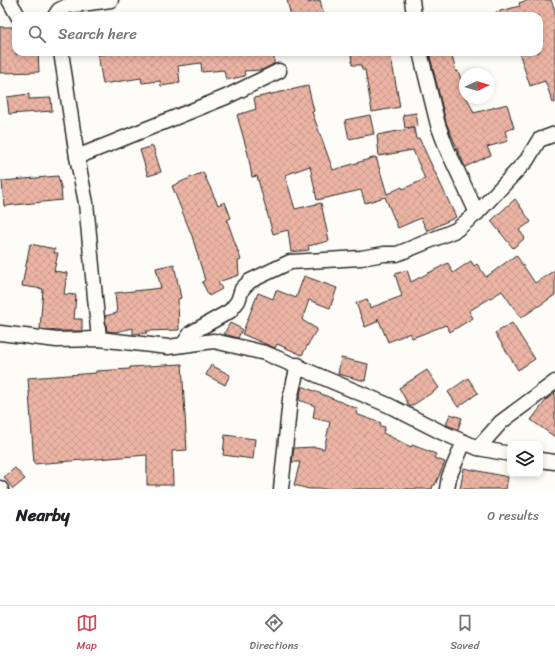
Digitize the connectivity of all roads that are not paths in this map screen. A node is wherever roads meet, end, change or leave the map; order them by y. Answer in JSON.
{"nodes":[{"id":1,"x":9,"y":0,"type":"edge"},
{"id":2,"x":111,"y":0,"type":"edge"},
{"id":3,"x":412,"y":0,"type":"edge"},
{"id":4,"x":16,"y":12,"type":"edge"},
{"id":5,"x":58,"y":12,"type":"edge"},
{"id":6,"x":414,"y":12,"type":"edge"},
{"id":7,"x":62,"y":56,"type":"edge"},
{"id":8,"x":421,"y":56,"type":"edge"},
{"id":9,"x":280,"y":71,"type":"dead end"},
{"id":10,"x":555,"y":134,"type":"edge"},
{"id":11,"x":77,"y":157,"type":"junction"},
{"id":12,"x":477,"y":213,"type":"junction"},
{"id":13,"x":0,"y":332,"type":"edge"},
{"id":14,"x":99,"y":339,"type":"junction"},
{"id":15,"x":183,"y":345,"type":"junction"},
{"id":16,"x":298,"y":365,"type":"junction"},
{"id":17,"x":555,"y":382,"type":"edge"},
{"id":18,"x":464,"y":442,"type":"junction"},
{"id":19,"x":478,"y":448,"type":"junction"},
{"id":20,"x":507,"y":453,"type":"edge"},
{"id":21,"x":543,"y":460,"type":"edge"},
{"id":22,"x":555,"y":462,"type":"edge"},
{"id":23,"x":280,"y":489,"type":"edge"},
{"id":24,"x":447,"y":489,"type":"edge"}],
"edges":[{"from":1,"to":4,"type":"street"},
{"from":2,"to":5,"type":"street"},
{"from":3,"to":6,"type":"street"},
{"from":7,"to":11,"type":"street"},
{"from":8,"to":12,"type":"street"},
{"from":9,"to":11,"type":"street"},
{"from":10,"to":12,"type":"street"},
{"from":11,"to":14,"type":"street"},
{"from":12,"to":15,"type":"street"},
{"from":13,"to":14,"type":"street"},
{"from":14,"to":15,"type":"street"},
{"from":15,"to":16,"type":"street"},
{"from":16,"to":18,"type":"street"},
{"from":16,"to":23,"type":"street"},
{"from":17,"to":19,"type":"street"},
{"from":18,"to":19,"type":"street"},
{"from":18,"to":24,"type":"street"},
{"from":19,"to":20,"type":"street"},
{"from":21,"to":22,"type":"street"}]}
